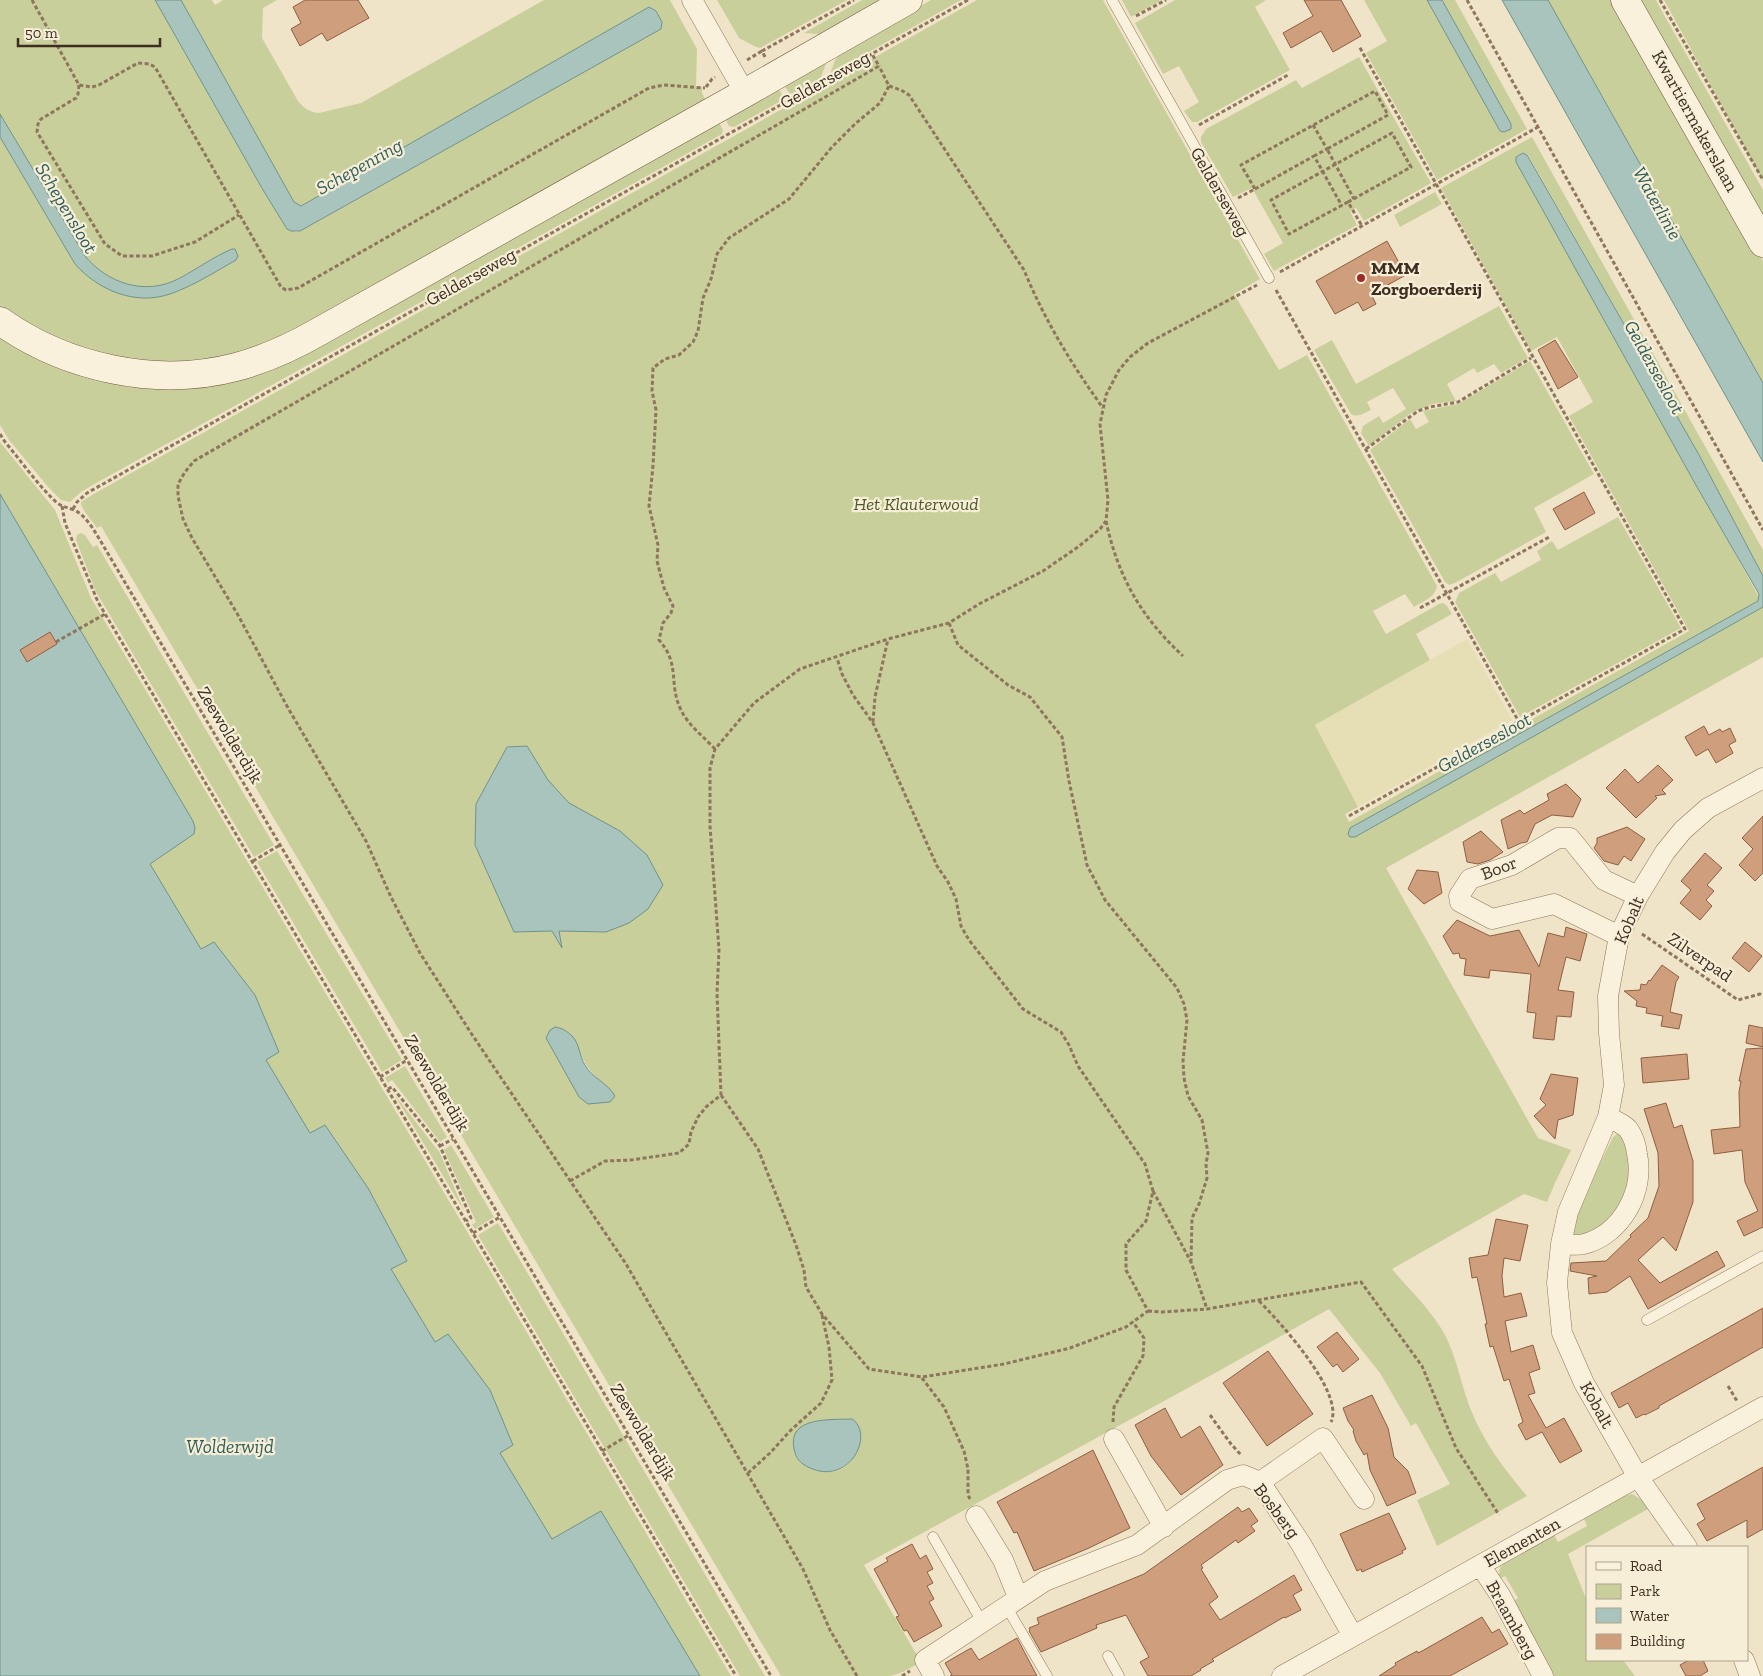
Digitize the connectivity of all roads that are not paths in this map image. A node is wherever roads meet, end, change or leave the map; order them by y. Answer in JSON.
{"nodes":[{"id":1,"x":692,"y":0,"type":"edge"},
{"id":2,"x":908,"y":0,"type":"edge"},
{"id":3,"x":1112,"y":0,"type":"edge"},
{"id":4,"x":1625,"y":0,"type":"edge"},
{"id":5,"x":745,"y":93,"type":"junction"},
{"id":6,"x":1763,"y":243,"type":"edge"},
{"id":7,"x":1269,"y":278,"type":"road end"},
{"id":8,"x":0,"y":320,"type":"edge"},
{"id":9,"x":1763,"y":778,"type":"edge"},
{"id":10,"x":1638,"y":896,"type":"junction"},
{"id":11,"x":1622,"y":929,"type":"junction"},
{"id":12,"x":1608,"y":1117,"type":"junction"},
{"id":13,"x":1561,"y":1244,"type":"junction"},
{"id":14,"x":1763,"y":1256,"type":"edge"},
{"id":15,"x":1647,"y":1320,"type":"dead end"},
{"id":16,"x":1763,"y":1407,"type":"edge"},
{"id":17,"x":1114,"y":1439,"type":"road end"},
{"id":18,"x":1638,"y":1477,"type":"junction"},
{"id":19,"x":1260,"y":1482,"type":"junction"},
{"id":20,"x":1364,"y":1499,"type":"dead end"},
{"id":21,"x":976,"y":1516,"type":"road end"},
{"id":22,"x":1164,"y":1527,"type":"junction"},
{"id":23,"x":933,"y":1537,"type":"dead end"},
{"id":24,"x":1686,"y":1546,"type":"edge"},
{"id":25,"x":1480,"y":1565,"type":"junction"},
{"id":26,"x":1012,"y":1601,"type":"junction"},
{"id":27,"x":982,"y":1622,"type":"junction"},
{"id":28,"x":1353,"y":1636,"type":"junction"},
{"id":29,"x":1108,"y":1656,"type":"dead end"},
{"id":30,"x":1744,"y":1661,"type":"edge"},
{"id":31,"x":934,"y":1676,"type":"edge"},
{"id":32,"x":1047,"y":1676,"type":"edge"},
{"id":33,"x":1119,"y":1676,"type":"edge"},
{"id":34,"x":1282,"y":1676,"type":"edge"},
{"id":35,"x":1543,"y":1676,"type":"edge"},
{"id":36,"x":1750,"y":1676,"type":"edge"}],
"edges":[{"from":1,"to":5,"type":"street"},
{"from":2,"to":5,"type":"street","name":"Gelderseweg"},
{"from":3,"to":7,"type":"lane","name":"Gelderseweg"},
{"from":4,"to":6,"type":"street","name":"Kwartiermakerslaan"},
{"from":5,"to":8,"type":"street","name":"Gelderseweg"},
{"from":9,"to":10,"type":"street","name":"Kobalt"},
{"from":10,"to":11,"type":"street","name":"Kobalt"},
{"from":10,"to":11,"type":"street","name":"Boor"},
{"from":11,"to":12,"type":"street","name":"Kobalt"},
{"from":12,"to":13,"type":"street","name":"Kobalt"},
{"from":12,"to":13,"type":"street"},
{"from":13,"to":18,"type":"street","name":"Kobalt"},
{"from":14,"to":15,"type":"lane"},
{"from":16,"to":18,"type":"street","name":"Elementen"},
{"from":17,"to":22,"type":"street"},
{"from":18,"to":24,"type":"street","name":"Kobalt"},
{"from":18,"to":25,"type":"street","name":"Elementen"},
{"from":19,"to":20,"type":"street"},
{"from":19,"to":22,"type":"street","name":"Bosberg"},
{"from":19,"to":28,"type":"street","name":"Bosberg"},
{"from":21,"to":26,"type":"street"},
{"from":22,"to":26,"type":"street","name":"Bosberg"},
{"from":23,"to":27,"type":"lane"},
{"from":25,"to":28,"type":"street","name":"Elementen"},
{"from":25,"to":35,"type":"street","name":"Braamberg"},
{"from":26,"to":27,"type":"street","name":"Bosberg"},
{"from":26,"to":32,"type":"lane"},
{"from":27,"to":31,"type":"street","name":"Bosberg"},
{"from":28,"to":34,"type":"street","name":"Elementen"},
{"from":29,"to":33,"type":"lane"},
{"from":30,"to":36,"type":"street"}]}
